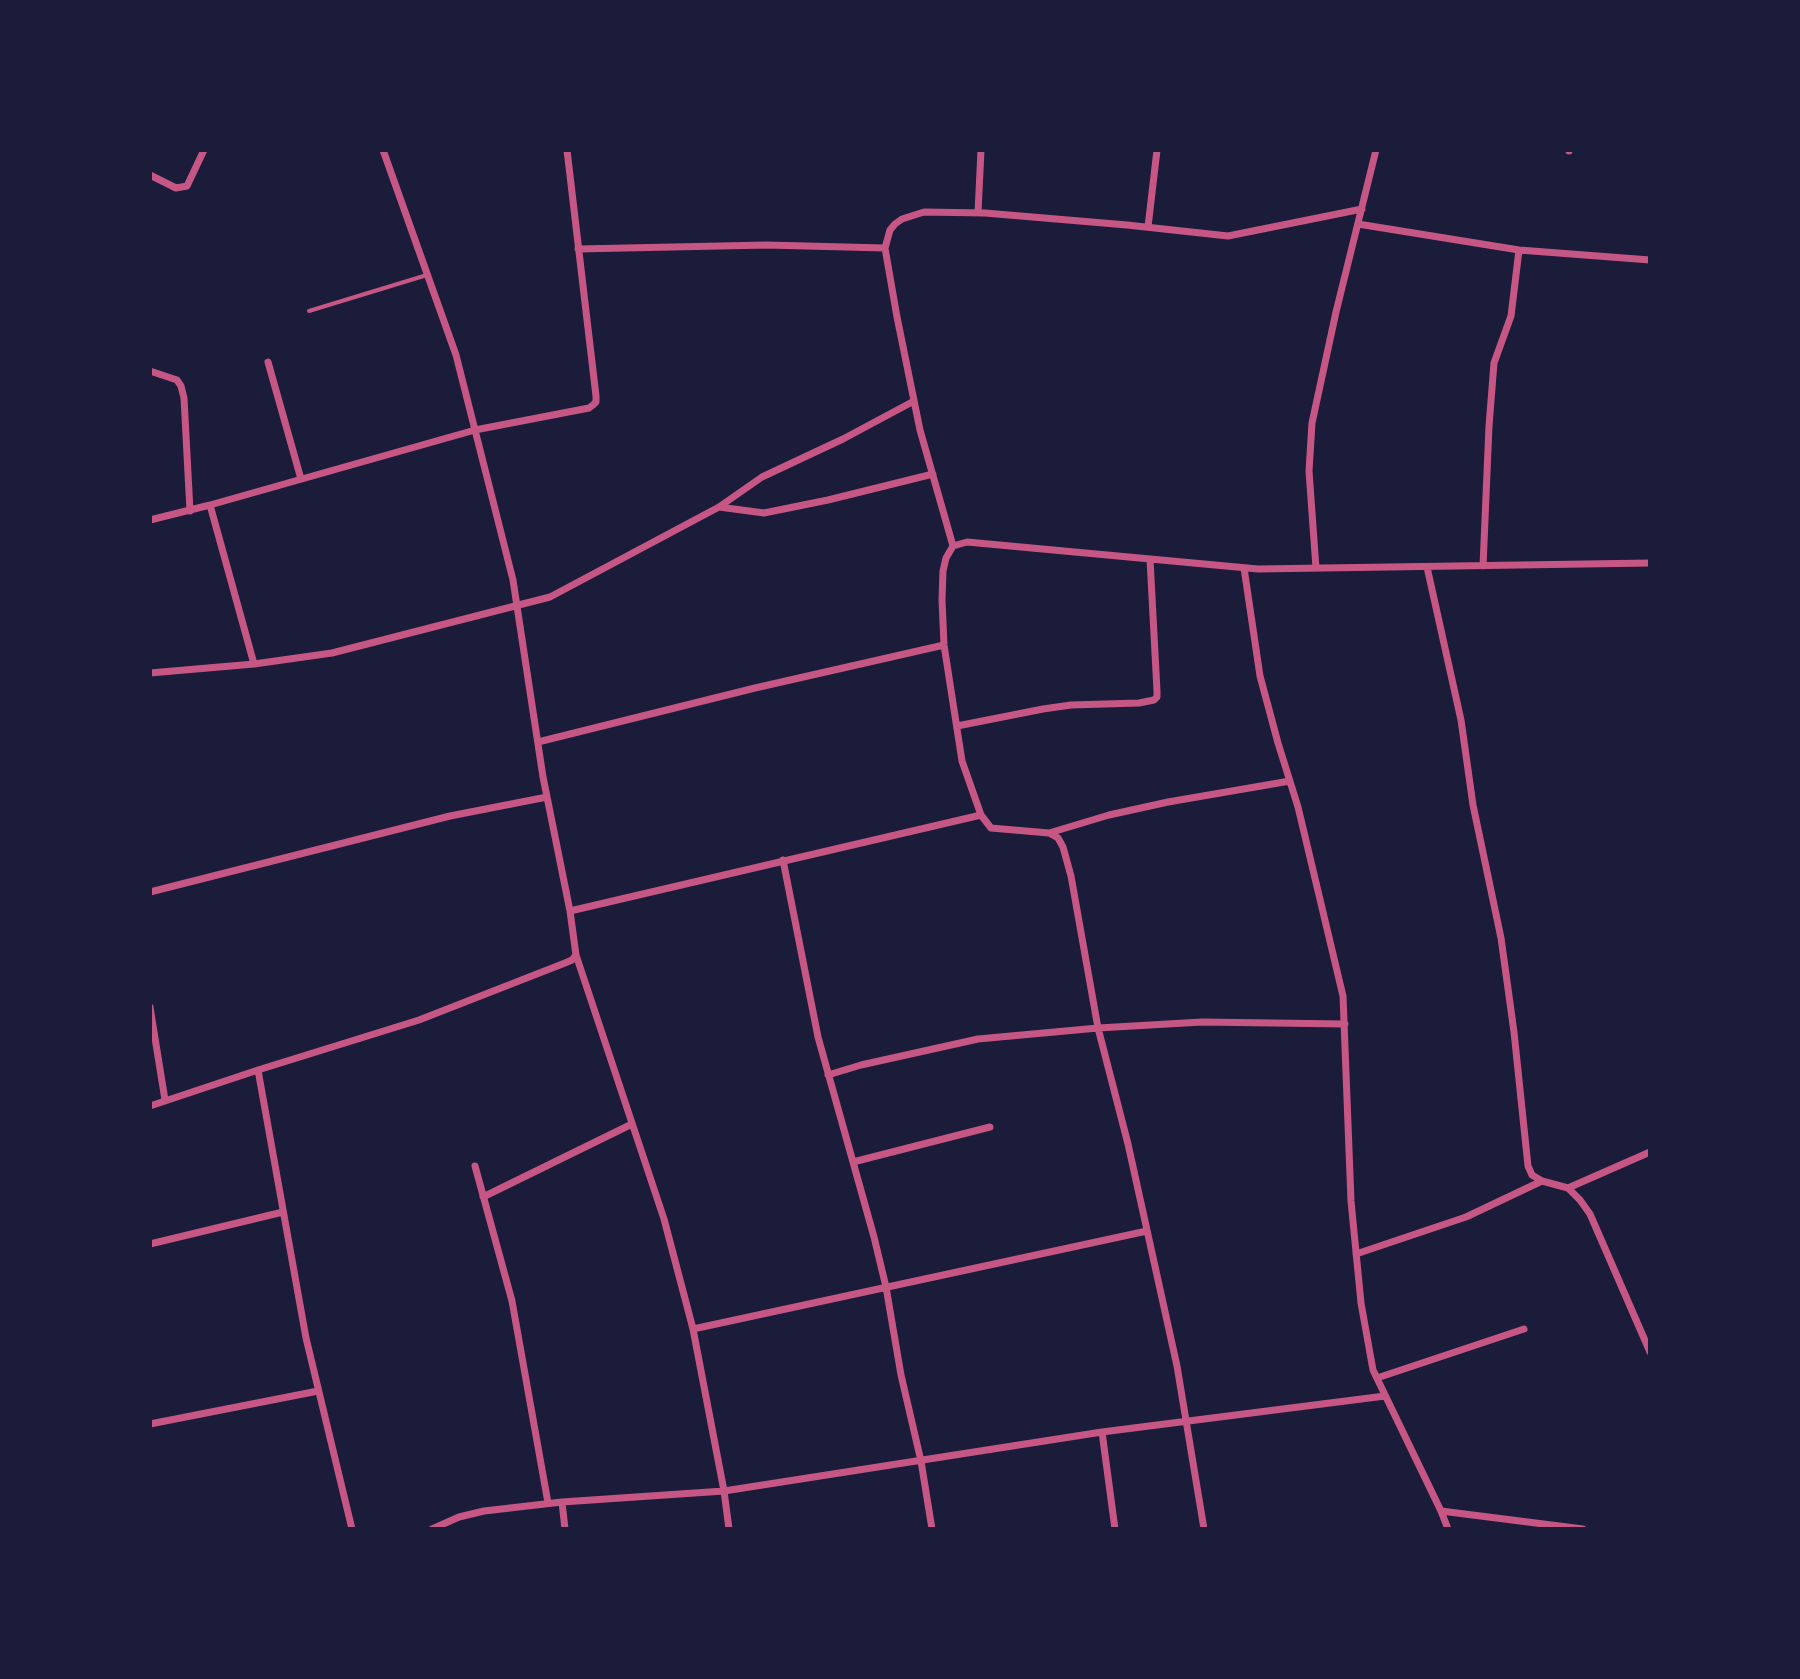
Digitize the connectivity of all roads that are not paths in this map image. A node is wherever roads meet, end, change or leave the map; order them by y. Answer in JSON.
{"nodes":[{"id":1,"x":204,"y":150,"type":"edge"},
{"id":2,"x":383,"y":150,"type":"edge"},
{"id":3,"x":567,"y":150,"type":"edge"},
{"id":4,"x":981,"y":150,"type":"edge"},
{"id":5,"x":1157,"y":150,"type":"edge"},
{"id":6,"x":1376,"y":150,"type":"edge"},
{"id":7,"x":150,"y":175,"type":"edge"},
{"id":8,"x":1362,"y":209,"type":"junction"},
{"id":9,"x":978,"y":213,"type":"junction"},
{"id":10,"x":1358,"y":224,"type":"junction"},
{"id":11,"x":1148,"y":227,"type":"junction"},
{"id":12,"x":885,"y":248,"type":"junction"},
{"id":13,"x":578,"y":249,"type":"junction"},
{"id":14,"x":1519,"y":250,"type":"junction"},
{"id":15,"x":1650,"y":260,"type":"edge"},
{"id":16,"x":427,"y":275,"type":"junction"},
{"id":17,"x":309,"y":311,"type":"dead end"},
{"id":18,"x":268,"y":362,"type":"dead end"},
{"id":19,"x":150,"y":371,"type":"edge"},
{"id":20,"x":914,"y":401,"type":"junction"},
{"id":21,"x":475,"y":430,"type":"junction"},
{"id":22,"x":933,"y":474,"type":"junction"},
{"id":23,"x":301,"y":479,"type":"junction"},
{"id":24,"x":210,"y":505,"type":"junction"},
{"id":25,"x":719,"y":507,"type":"junction"},
{"id":26,"x":190,"y":511,"type":"junction"},
{"id":27,"x":150,"y":520,"type":"edge"},
{"id":28,"x":953,"y":546,"type":"junction"},
{"id":29,"x":1150,"y":559,"type":"junction"},
{"id":30,"x":1650,"y":563,"type":"edge"},
{"id":31,"x":1483,"y":566,"type":"junction"},
{"id":32,"x":1427,"y":567,"type":"junction"},
{"id":33,"x":1244,"y":568,"type":"junction"},
{"id":34,"x":1316,"y":568,"type":"junction"},
{"id":35,"x":517,"y":607,"type":"junction"},
{"id":36,"x":944,"y":645,"type":"junction"},
{"id":37,"x":254,"y":664,"type":"junction"},
{"id":38,"x":150,"y":673,"type":"edge"},
{"id":39,"x":957,"y":726,"type":"junction"},
{"id":40,"x":538,"y":742,"type":"junction"},
{"id":41,"x":1290,"y":781,"type":"junction"},
{"id":42,"x":547,"y":797,"type":"junction"},
{"id":43,"x":981,"y":815,"type":"junction"},
{"id":44,"x":1049,"y":833,"type":"junction"},
{"id":45,"x":783,"y":860,"type":"junction"},
{"id":46,"x":150,"y":892,"type":"edge"},
{"id":47,"x":570,"y":911,"type":"junction"},
{"id":48,"x":576,"y":955,"type":"junction"},
{"id":49,"x":150,"y":1007,"type":"edge"},
{"id":50,"x":1345,"y":1024,"type":"junction"},
{"id":51,"x":1098,"y":1028,"type":"junction"},
{"id":52,"x":258,"y":1070,"type":"junction"},
{"id":53,"x":828,"y":1075,"type":"junction"},
{"id":54,"x":165,"y":1100,"type":"junction"},
{"id":55,"x":150,"y":1106,"type":"edge"},
{"id":56,"x":632,"y":1124,"type":"junction"},
{"id":57,"x":990,"y":1127,"type":"dead end"},
{"id":58,"x":1650,"y":1152,"type":"edge"},
{"id":59,"x":853,"y":1162,"type":"junction"},
{"id":60,"x":475,"y":1166,"type":"dead end"},
{"id":61,"x":1542,"y":1181,"type":"junction"},
{"id":62,"x":1568,"y":1188,"type":"junction"},
{"id":63,"x":483,"y":1197,"type":"junction"},
{"id":64,"x":283,"y":1212,"type":"junction"},
{"id":65,"x":1147,"y":1231,"type":"junction"},
{"id":66,"x":150,"y":1244,"type":"edge"},
{"id":67,"x":1356,"y":1254,"type":"junction"},
{"id":68,"x":886,"y":1287,"type":"junction"},
{"id":69,"x":693,"y":1329,"type":"junction"},
{"id":70,"x":1524,"y":1329,"type":"dead end"},
{"id":71,"x":1650,"y":1352,"type":"edge"},
{"id":72,"x":1377,"y":1378,"type":"junction"},
{"id":73,"x":318,"y":1391,"type":"junction"},
{"id":74,"x":1385,"y":1396,"type":"junction"},
{"id":75,"x":1186,"y":1420,"type":"junction"},
{"id":76,"x":150,"y":1424,"type":"edge"},
{"id":77,"x":1102,"y":1432,"type":"junction"},
{"id":78,"x":921,"y":1461,"type":"junction"},
{"id":79,"x":724,"y":1491,"type":"junction"},
{"id":80,"x":562,"y":1502,"type":"junction"},
{"id":81,"x":548,"y":1503,"type":"junction"},
{"id":82,"x":1441,"y":1511,"type":"junction"},
{"id":83,"x":352,"y":1529,"type":"edge"},
{"id":84,"x":432,"y":1529,"type":"edge"},
{"id":85,"x":565,"y":1529,"type":"edge"},
{"id":86,"x":729,"y":1529,"type":"edge"},
{"id":87,"x":932,"y":1529,"type":"edge"},
{"id":88,"x":1115,"y":1529,"type":"edge"},
{"id":89,"x":1204,"y":1529,"type":"edge"},
{"id":90,"x":1448,"y":1529,"type":"edge"},
{"id":91,"x":1583,"y":1529,"type":"edge"}],
"edges":[{"from":1,"to":7,"type":"street"},
{"from":2,"to":16,"type":"street"},
{"from":3,"to":13,"type":"street"},
{"from":4,"to":9,"type":"street"},
{"from":5,"to":11,"type":"street"},
{"from":6,"to":8,"type":"street"},
{"from":8,"to":10,"type":"street"},
{"from":8,"to":11,"type":"street"},
{"from":9,"to":11,"type":"street"},
{"from":9,"to":12,"type":"street"},
{"from":10,"to":14,"type":"street"},
{"from":10,"to":34,"type":"street"},
{"from":12,"to":13,"type":"street"},
{"from":12,"to":20,"type":"street"},
{"from":13,"to":21,"type":"street"},
{"from":14,"to":15,"type":"street"},
{"from":14,"to":31,"type":"street"},
{"from":16,"to":17,"type":"lane"},
{"from":16,"to":21,"type":"street"},
{"from":18,"to":23,"type":"street"},
{"from":19,"to":26,"type":"street"},
{"from":20,"to":22,"type":"street"},
{"from":20,"to":25,"type":"street"},
{"from":21,"to":23,"type":"street"},
{"from":21,"to":35,"type":"street"},
{"from":22,"to":25,"type":"street"},
{"from":22,"to":28,"type":"street"},
{"from":23,"to":24,"type":"street"},
{"from":24,"to":26,"type":"street"},
{"from":24,"to":37,"type":"street"},
{"from":25,"to":35,"type":"street"},
{"from":26,"to":27,"type":"street"},
{"from":28,"to":29,"type":"street"},
{"from":28,"to":36,"type":"street"},
{"from":29,"to":33,"type":"street"},
{"from":29,"to":39,"type":"street"},
{"from":30,"to":31,"type":"street"},
{"from":31,"to":32,"type":"street"},
{"from":32,"to":34,"type":"street"},
{"from":32,"to":61,"type":"street"},
{"from":33,"to":34,"type":"street"},
{"from":33,"to":41,"type":"street"},
{"from":35,"to":37,"type":"street"},
{"from":35,"to":40,"type":"street"},
{"from":36,"to":39,"type":"street"},
{"from":36,"to":40,"type":"street"},
{"from":37,"to":38,"type":"street"},
{"from":39,"to":43,"type":"street"},
{"from":40,"to":42,"type":"street"},
{"from":41,"to":44,"type":"street"},
{"from":41,"to":50,"type":"street"},
{"from":42,"to":46,"type":"street"},
{"from":42,"to":47,"type":"street"},
{"from":43,"to":44,"type":"street"},
{"from":43,"to":45,"type":"street"},
{"from":44,"to":51,"type":"street"},
{"from":45,"to":47,"type":"street"},
{"from":45,"to":53,"type":"street"},
{"from":47,"to":48,"type":"street"},
{"from":48,"to":52,"type":"street"},
{"from":48,"to":56,"type":"street"},
{"from":49,"to":54,"type":"street"},
{"from":50,"to":51,"type":"street"},
{"from":50,"to":67,"type":"street"},
{"from":51,"to":53,"type":"street"},
{"from":51,"to":65,"type":"street"},
{"from":52,"to":54,"type":"street"},
{"from":52,"to":64,"type":"street"},
{"from":53,"to":59,"type":"street"},
{"from":54,"to":55,"type":"street"},
{"from":56,"to":63,"type":"street"},
{"from":56,"to":69,"type":"street"},
{"from":57,"to":59,"type":"street"},
{"from":58,"to":62,"type":"street"},
{"from":59,"to":68,"type":"street"},
{"from":60,"to":63,"type":"street"},
{"from":61,"to":62,"type":"street"},
{"from":61,"to":67,"type":"street"},
{"from":62,"to":71,"type":"street"},
{"from":63,"to":81,"type":"street"},
{"from":64,"to":66,"type":"street"},
{"from":64,"to":73,"type":"street"},
{"from":65,"to":68,"type":"street"},
{"from":65,"to":75,"type":"street"},
{"from":67,"to":72,"type":"street"},
{"from":68,"to":69,"type":"street"},
{"from":68,"to":78,"type":"street"},
{"from":69,"to":79,"type":"street"},
{"from":70,"to":72,"type":"street"},
{"from":72,"to":74,"type":"street"},
{"from":73,"to":76,"type":"street"},
{"from":73,"to":83,"type":"street"},
{"from":74,"to":75,"type":"street"},
{"from":74,"to":82,"type":"street"},
{"from":75,"to":77,"type":"street"},
{"from":75,"to":89,"type":"street"},
{"from":77,"to":78,"type":"street"},
{"from":77,"to":88,"type":"street"},
{"from":78,"to":79,"type":"street"},
{"from":78,"to":87,"type":"street"},
{"from":79,"to":80,"type":"street"},
{"from":79,"to":86,"type":"street"},
{"from":80,"to":81,"type":"street"},
{"from":80,"to":85,"type":"street"},
{"from":81,"to":84,"type":"street"},
{"from":82,"to":90,"type":"street"},
{"from":82,"to":91,"type":"street"}]}
